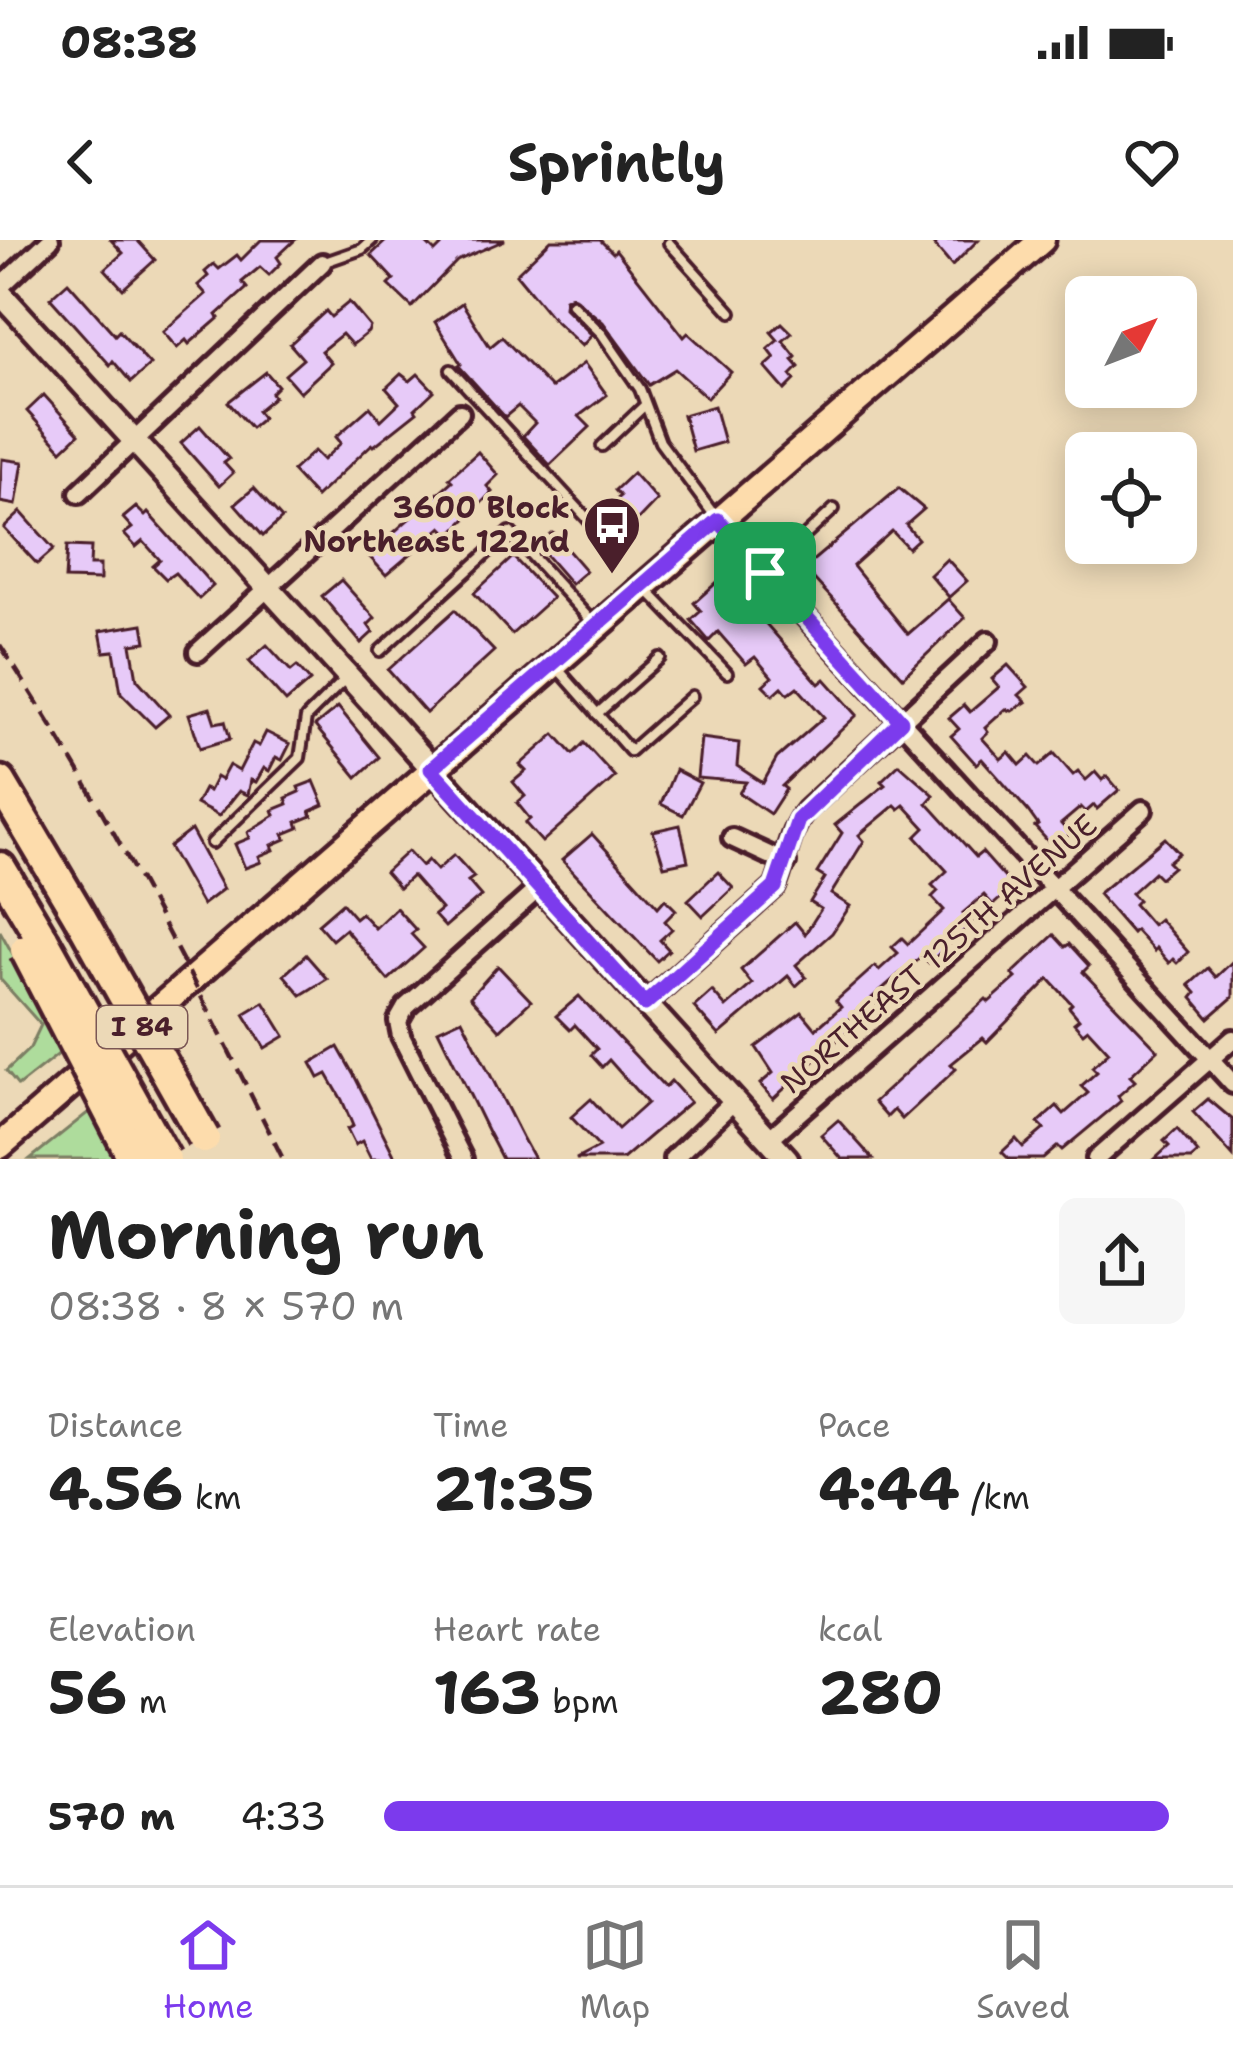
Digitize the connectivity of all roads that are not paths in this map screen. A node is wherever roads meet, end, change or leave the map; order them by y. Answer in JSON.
{"nodes":[{"id":1,"x":50,"y":240,"type":"edge"},
{"id":2,"x":372,"y":240,"type":"edge"},
{"id":3,"x":670,"y":241,"type":"edge"},
{"id":4,"x":1024,"y":246,"type":"edge"},
{"id":5,"x":322,"y":263,"type":"joint"},
{"id":6,"x":0,"y":290,"type":"edge"},
{"id":7,"x":572,"y":304,"type":"dead end"},
{"id":8,"x":731,"y":312,"type":"dead end"},
{"id":9,"x":451,"y":370,"type":"dead end"},
{"id":10,"x":475,"y":399,"type":"junction"},
{"id":11,"x":645,"y":405,"type":"junction"},
{"id":12,"x":460,"y":413,"type":"joint"},
{"id":13,"x":134,"y":440,"type":"junction"},
{"id":14,"x":602,"y":446,"type":"dead end"},
{"id":15,"x":79,"y":493,"type":"dead end"},
{"id":16,"x":834,"y":509,"type":"dead end"},
{"id":17,"x":718,"y":520,"type":"junction"},
{"id":18,"x":608,"y":541,"type":"dead end"},
{"id":19,"x":765,"y":573,"type":"junction"},
{"id":20,"x":643,"y":585,"type":"junction"},
{"id":21,"x":270,"y":589,"type":"junction"},
{"id":22,"x":596,"y":626,"type":"junction"},
{"id":23,"x":988,"y":641,"type":"dead end"},
{"id":24,"x":380,"y":651,"type":"dead end"},
{"id":25,"x":198,"y":652,"type":"dead end"},
{"id":26,"x":660,"y":658,"type":"dead end"},
{"id":27,"x":553,"y":664,"type":"junction"},
{"id":28,"x":727,"y":673,"type":"dead end"},
{"id":29,"x":348,"y":676,"type":"junction"},
{"id":30,"x":692,"y":696,"type":"dead end"},
{"id":31,"x":597,"y":714,"type":"junction"},
{"id":32,"x":901,"y":721,"type":"junction"},
{"id":33,"x":431,"y":769,"type":"junction"},
{"id":34,"x":0,"y":782,"type":"edge"},
{"id":35,"x":1144,"y":810,"type":"dead end"},
{"id":36,"x":731,"y":838,"type":"dead end"},
{"id":37,"x":212,"y":843,"type":"dead end"},
{"id":38,"x":786,"y":863,"type":"junction"},
{"id":39,"x":0,"y":868,"type":"edge"},
{"id":40,"x":538,"y":888,"type":"junction"},
{"id":41,"x":1055,"y":890,"type":"junction"},
{"id":42,"x":0,"y":899,"type":"edge"},
{"id":43,"x":35,"y":945,"type":"junction"},
{"id":44,"x":645,"y":1004,"type":"junction"},
{"id":45,"x":1233,"y":1039,"type":"edge"},
{"id":46,"x":1210,"y":1059,"type":"junction"},
{"id":47,"x":1233,"y":1084,"type":"edge"},
{"id":48,"x":734,"y":1101,"type":"junction"},
{"id":49,"x":769,"y":1139,"type":"junction"},
{"id":50,"x":0,"y":1146,"type":"edge"},
{"id":51,"x":210,"y":1148,"type":"edge"},
{"id":52,"x":134,"y":1159,"type":"edge"},
{"id":53,"x":165,"y":1159,"type":"edge"},
{"id":54,"x":463,"y":1159,"type":"edge"},
{"id":55,"x":674,"y":1159,"type":"edge"},
{"id":56,"x":787,"y":1159,"type":"edge"},
{"id":57,"x":1096,"y":1159,"type":"edge"}],
"edges":[{"from":1,"to":6,"type":"street"},
{"from":2,"to":5,"type":"lane"},
{"from":3,"to":8,"type":"lane"},
{"from":4,"to":17,"type":"main road"},
{"from":5,"to":13,"type":"street"},
{"from":6,"to":13,"type":"main road"},
{"from":7,"to":11,"type":"lane"},
{"from":9,"to":10,"type":"lane"},
{"from":10,"to":12,"type":"lane"},
{"from":10,"to":18,"type":"lane"},
{"from":11,"to":14,"type":"lane"},
{"from":11,"to":17,"type":"lane"},
{"from":12,"to":21,"type":"street"},
{"from":13,"to":15,"type":"street"},
{"from":13,"to":21,"type":"main road"},
{"from":16,"to":19,"type":"lane"},
{"from":17,"to":19,"type":"street"},
{"from":17,"to":20,"type":"main road"},
{"from":19,"to":32,"type":"street"},
{"from":20,"to":22,"type":"main road"},
{"from":20,"to":28,"type":"lane"},
{"from":21,"to":25,"type":"street"},
{"from":21,"to":29,"type":"main road"},
{"from":22,"to":24,"type":"lane"},
{"from":22,"to":27,"type":"main road"},
{"from":23,"to":32,"type":"street"},
{"from":26,"to":31,"type":"lane"},
{"from":27,"to":31,"type":"lane"},
{"from":27,"to":33,"type":"main road"},
{"from":29,"to":33,"type":"main road"},
{"from":29,"to":37,"type":"lane"},
{"from":30,"to":31,"type":"lane"},
{"from":32,"to":38,"type":"street"},
{"from":32,"to":41,"type":"street"},
{"from":33,"to":40,"type":"main road"},
{"from":33,"to":50,"type":"main road"},
{"from":34,"to":51,"type":"highway","number":"I 84","bridge":true},
{"from":35,"to":41,"type":"street","name":"NORTHEAST 125TH AVENUE"},
{"from":36,"to":38,"type":"street"},
{"from":38,"to":44,"type":"street"},
{"from":39,"to":43,"type":"highway","number":"I 84"},
{"from":40,"to":44,"type":"main road"},
{"from":40,"to":54,"type":"street"},
{"from":41,"to":46,"type":"street"},
{"from":41,"to":49,"type":"street","name":"NORTHEAST 125TH AVENUE"},
{"from":42,"to":43,"type":"highway"},
{"from":43,"to":52,"type":"highway","bridge":true},
{"from":43,"to":53,"type":"highway","number":"I 84","bridge":true},
{"from":44,"to":48,"type":"main road"},
{"from":45,"to":46,"type":"street"},
{"from":46,"to":47,"type":"street"},
{"from":46,"to":57,"type":"street"},
{"from":48,"to":49,"type":"main road"},
{"from":48,"to":55,"type":"street"},
{"from":49,"to":56,"type":"main road"}]}
